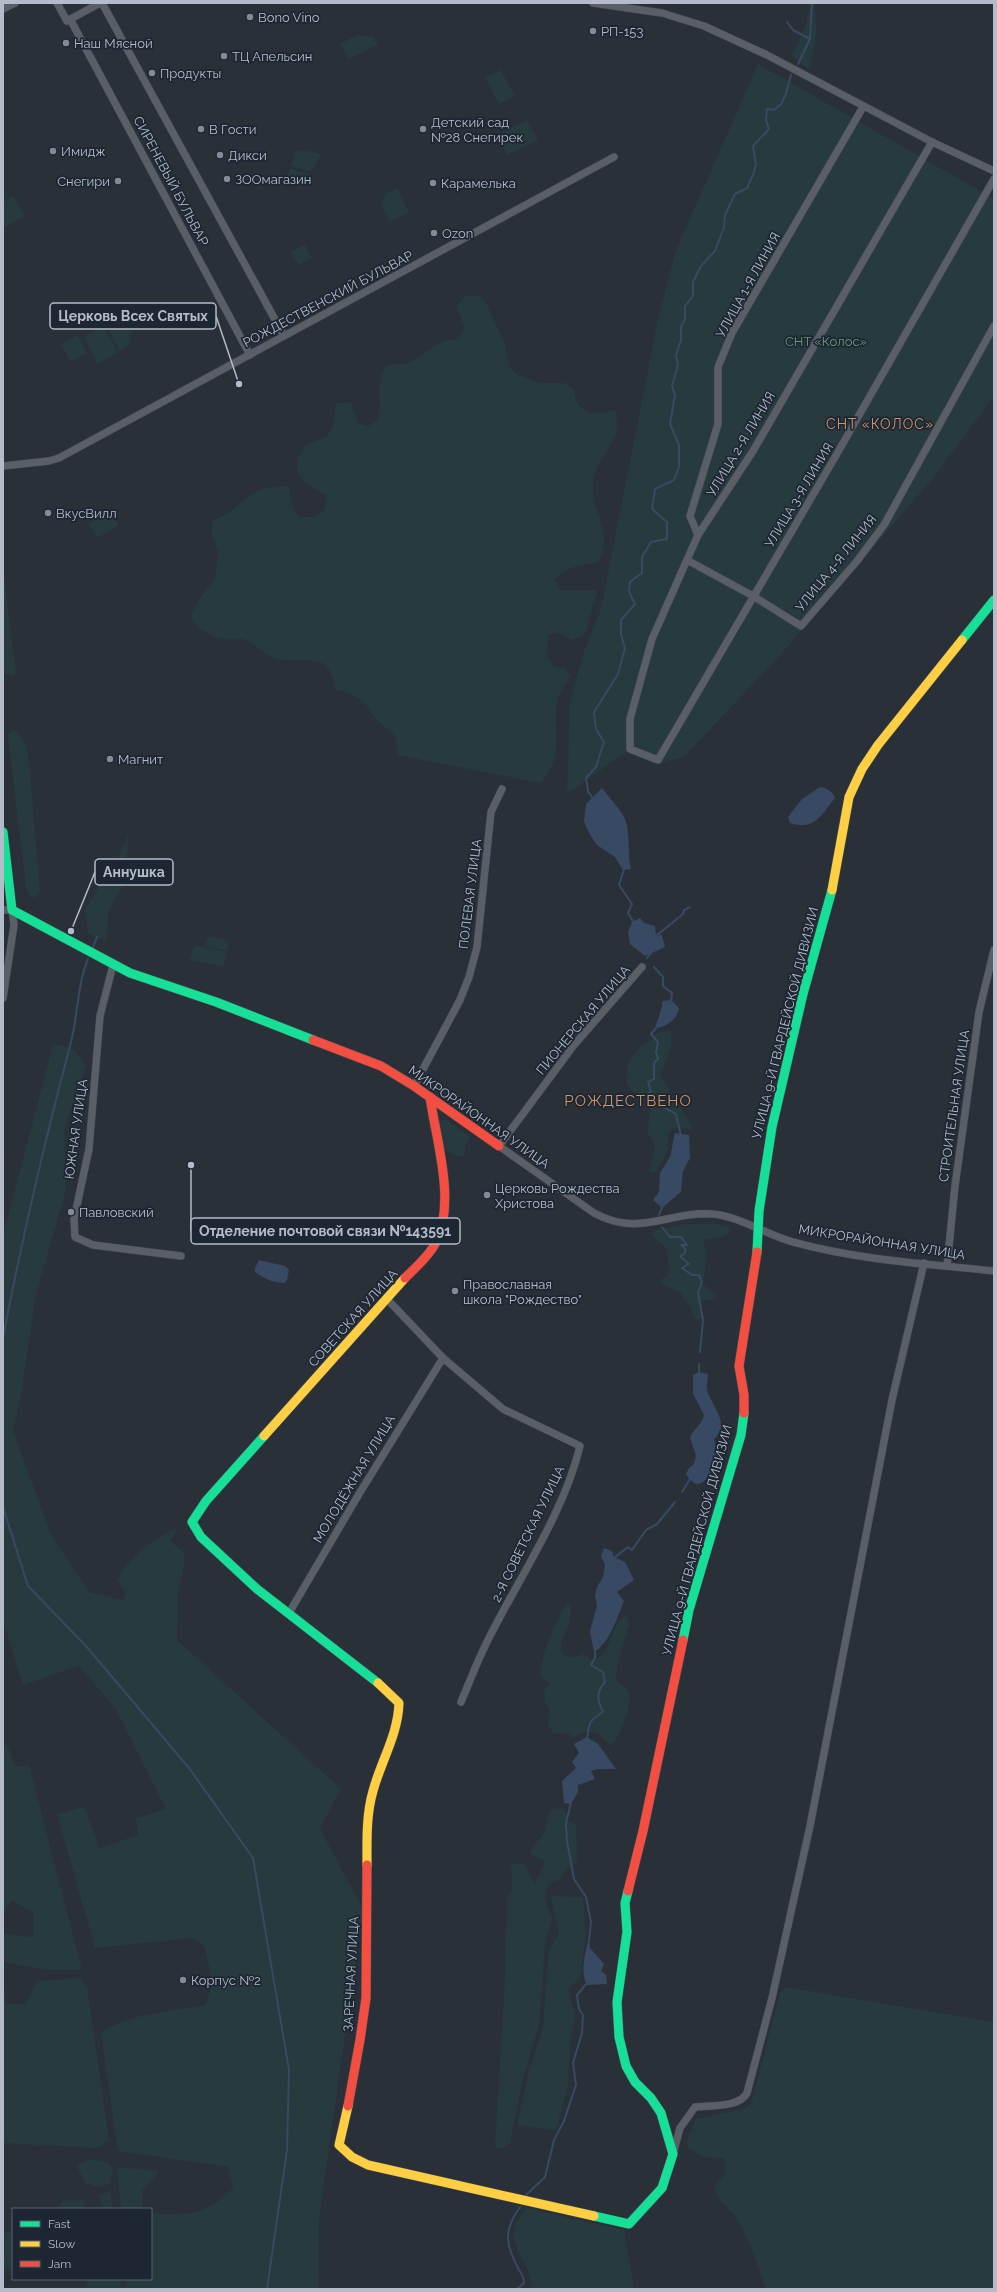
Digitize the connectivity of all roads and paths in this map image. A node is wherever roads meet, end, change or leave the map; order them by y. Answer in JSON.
{"nodes":[{"id":1,"x":15,"y":3,"type":"edge"},
{"id":2,"x":57,"y":3,"type":"edge"},
{"id":3,"x":101,"y":3,"type":"edge"},
{"id":4,"x":594,"y":3,"type":"edge"},
{"id":5,"x":3,"y":9,"type":"edge"},
{"id":6,"x":69,"y":20,"type":"junction"},
{"id":7,"x":863,"y":107,"type":"junction"},
{"id":8,"x":932,"y":142,"type":"junction"},
{"id":9,"x":614,"y":157,"type":"dead end"},
{"id":10,"x":994,"y":171,"type":"edge"},
{"id":11,"x":994,"y":179,"type":"edge"},
{"id":12,"x":994,"y":326,"type":"edge"},
{"id":13,"x":284,"y":336,"type":"junction"},
{"id":14,"x":250,"y":354,"type":"junction"},
{"id":15,"x":3,"y":466,"type":"edge"},
{"id":16,"x":698,"y":535,"type":"junction"},
{"id":17,"x":687,"y":560,"type":"junction"},
{"id":18,"x":753,"y":596,"type":"junction"},
{"id":19,"x":994,"y":600,"type":"edge"},
{"id":20,"x":658,"y":760,"type":"joint"},
{"id":21,"x":502,"y":788,"type":"dead end"},
{"id":22,"x":3,"y":832,"type":"edge"},
{"id":23,"x":7,"y":910,"type":"edge"},
{"id":24,"x":994,"y":950,"type":"edge"},
{"id":25,"x":113,"y":965,"type":"junction"},
{"id":26,"x":642,"y":967,"type":"dead end"},
{"id":27,"x":3,"y":998,"type":"edge"},
{"id":28,"x":414,"y":1086,"type":"junction"},
{"id":29,"x":430,"y":1097,"type":"junction"},
{"id":30,"x":499,"y":1146,"type":"junction"},
{"id":31,"x":758,"y":1230,"type":"junction"},
{"id":32,"x":181,"y":1256,"type":"dead end"},
{"id":33,"x":924,"y":1263,"type":"junction"},
{"id":34,"x":948,"y":1266,"type":"junction"},
{"id":35,"x":994,"y":1271,"type":"edge"},
{"id":36,"x":387,"y":1300,"type":"junction"},
{"id":37,"x":444,"y":1358,"type":"junction"},
{"id":38,"x":289,"y":1613,"type":"junction"},
{"id":39,"x":461,"y":1702,"type":"dead end"},
{"id":40,"x":673,"y":2154,"type":"junction"}],
"edges":[{"from":1,"to":5,"type":"street"},
{"from":2,"to":6,"type":"street","name":"СИРЕНЕВЫЙ БУЛЬВАР"},
{"from":3,"to":6,"type":"street"},
{"from":3,"to":13,"type":"street","name":"СИРЕНЕВЫЙ БУЛЬВАР"},
{"from":4,"to":7,"type":"street"},
{"from":6,"to":14,"type":"street","name":"СИРЕНЕВЫЙ БУЛЬВАР"},
{"from":7,"to":8,"type":"street"},
{"from":7,"to":16,"type":"street","name":"УЛИЦА 1-Я ЛИНИЯ"},
{"from":8,"to":10,"type":"street"},
{"from":8,"to":16,"type":"street","name":"УЛИЦА 2-Я ЛИНИЯ"},
{"from":9,"to":13,"type":"street","name":"РОЖДЕСТВЕНСКИЙ БУЛЬВАР"},
{"from":11,"to":18,"type":"street","name":"УЛИЦА 3-Я ЛИНИЯ"},
{"from":12,"to":18,"type":"street","name":"УЛИЦА 4-Я ЛИНИЯ"},
{"from":13,"to":14,"type":"street","name":"РОЖДЕСТВЕНСКИЙ БУЛЬВАР"},
{"from":14,"to":15,"type":"street","name":"РОЖДЕСТВЕНСКИЙ БУЛЬВАР"},
{"from":16,"to":17,"type":"street","name":"УЛИЦА 2-Я ЛИНИЯ"},
{"from":17,"to":18,"type":"street"},
{"from":17,"to":20,"type":"street","name":"УЛИЦА 2-Я ЛИНИЯ"},
{"from":18,"to":20,"type":"street","name":"УЛИЦА 3-Я ЛИНИЯ"},
{"from":19,"to":31,"type":"street","name":"УЛИЦА 9-Й ГВАРДЕЙСКОЙ ДИВИЗИИ"},
{"from":21,"to":28,"type":"street","name":"ПОЛЕВАЯ УЛИЦА"},
{"from":22,"to":23,"type":"street"},
{"from":23,"to":25,"type":"street","name":"МИКРОРАЙОННАЯ УЛИЦА"},
{"from":23,"to":27,"type":"street"},
{"from":24,"to":34,"type":"street","name":"СТРОИТЕЛЬНАЯ УЛИЦА"},
{"from":25,"to":28,"type":"street","name":"МИКРОРАЙОННАЯ УЛИЦА"},
{"from":25,"to":32,"type":"street","name":"ЮЖНАЯ УЛИЦА"},
{"from":26,"to":30,"type":"street","name":"ПИОНЕРСКАЯ УЛИЦА"},
{"from":28,"to":29,"type":"street","name":"МИКРОРАЙОННАЯ УЛИЦА"},
{"from":29,"to":30,"type":"street","name":"МИКРОРАЙОННАЯ УЛИЦА"},
{"from":29,"to":36,"type":"street","name":"СОВЕТСКАЯ УЛИЦА"},
{"from":30,"to":31,"type":"street","name":"МИКРОРАЙОННАЯ УЛИЦА"},
{"from":31,"to":33,"type":"street","name":"МИКРОРАЙОННАЯ УЛИЦА"},
{"from":31,"to":40,"type":"street","name":"УЛИЦА 9-Й ГВАРДЕЙСКОЙ ДИВИЗИИ"},
{"from":33,"to":34,"type":"street","name":"МИКРОРАЙОННАЯ УЛИЦА"},
{"from":33,"to":40,"type":"street"},
{"from":34,"to":35,"type":"street","name":"МИКРОРАЙОННАЯ УЛИЦА"},
{"from":36,"to":37,"type":"street","name":"2-Я СОВЕТСКАЯ УЛИЦА"},
{"from":36,"to":38,"type":"street","name":"СОВЕТСКАЯ УЛИЦА"},
{"from":37,"to":38,"type":"street","name":"МОЛОДЁЖНАЯ УЛИЦА"},
{"from":37,"to":39,"type":"street","name":"2-Я СОВЕТСКАЯ УЛИЦА"},
{"from":38,"to":40,"type":"street","name":"ЗАРЕЧНАЯ УЛИЦА"}]}
